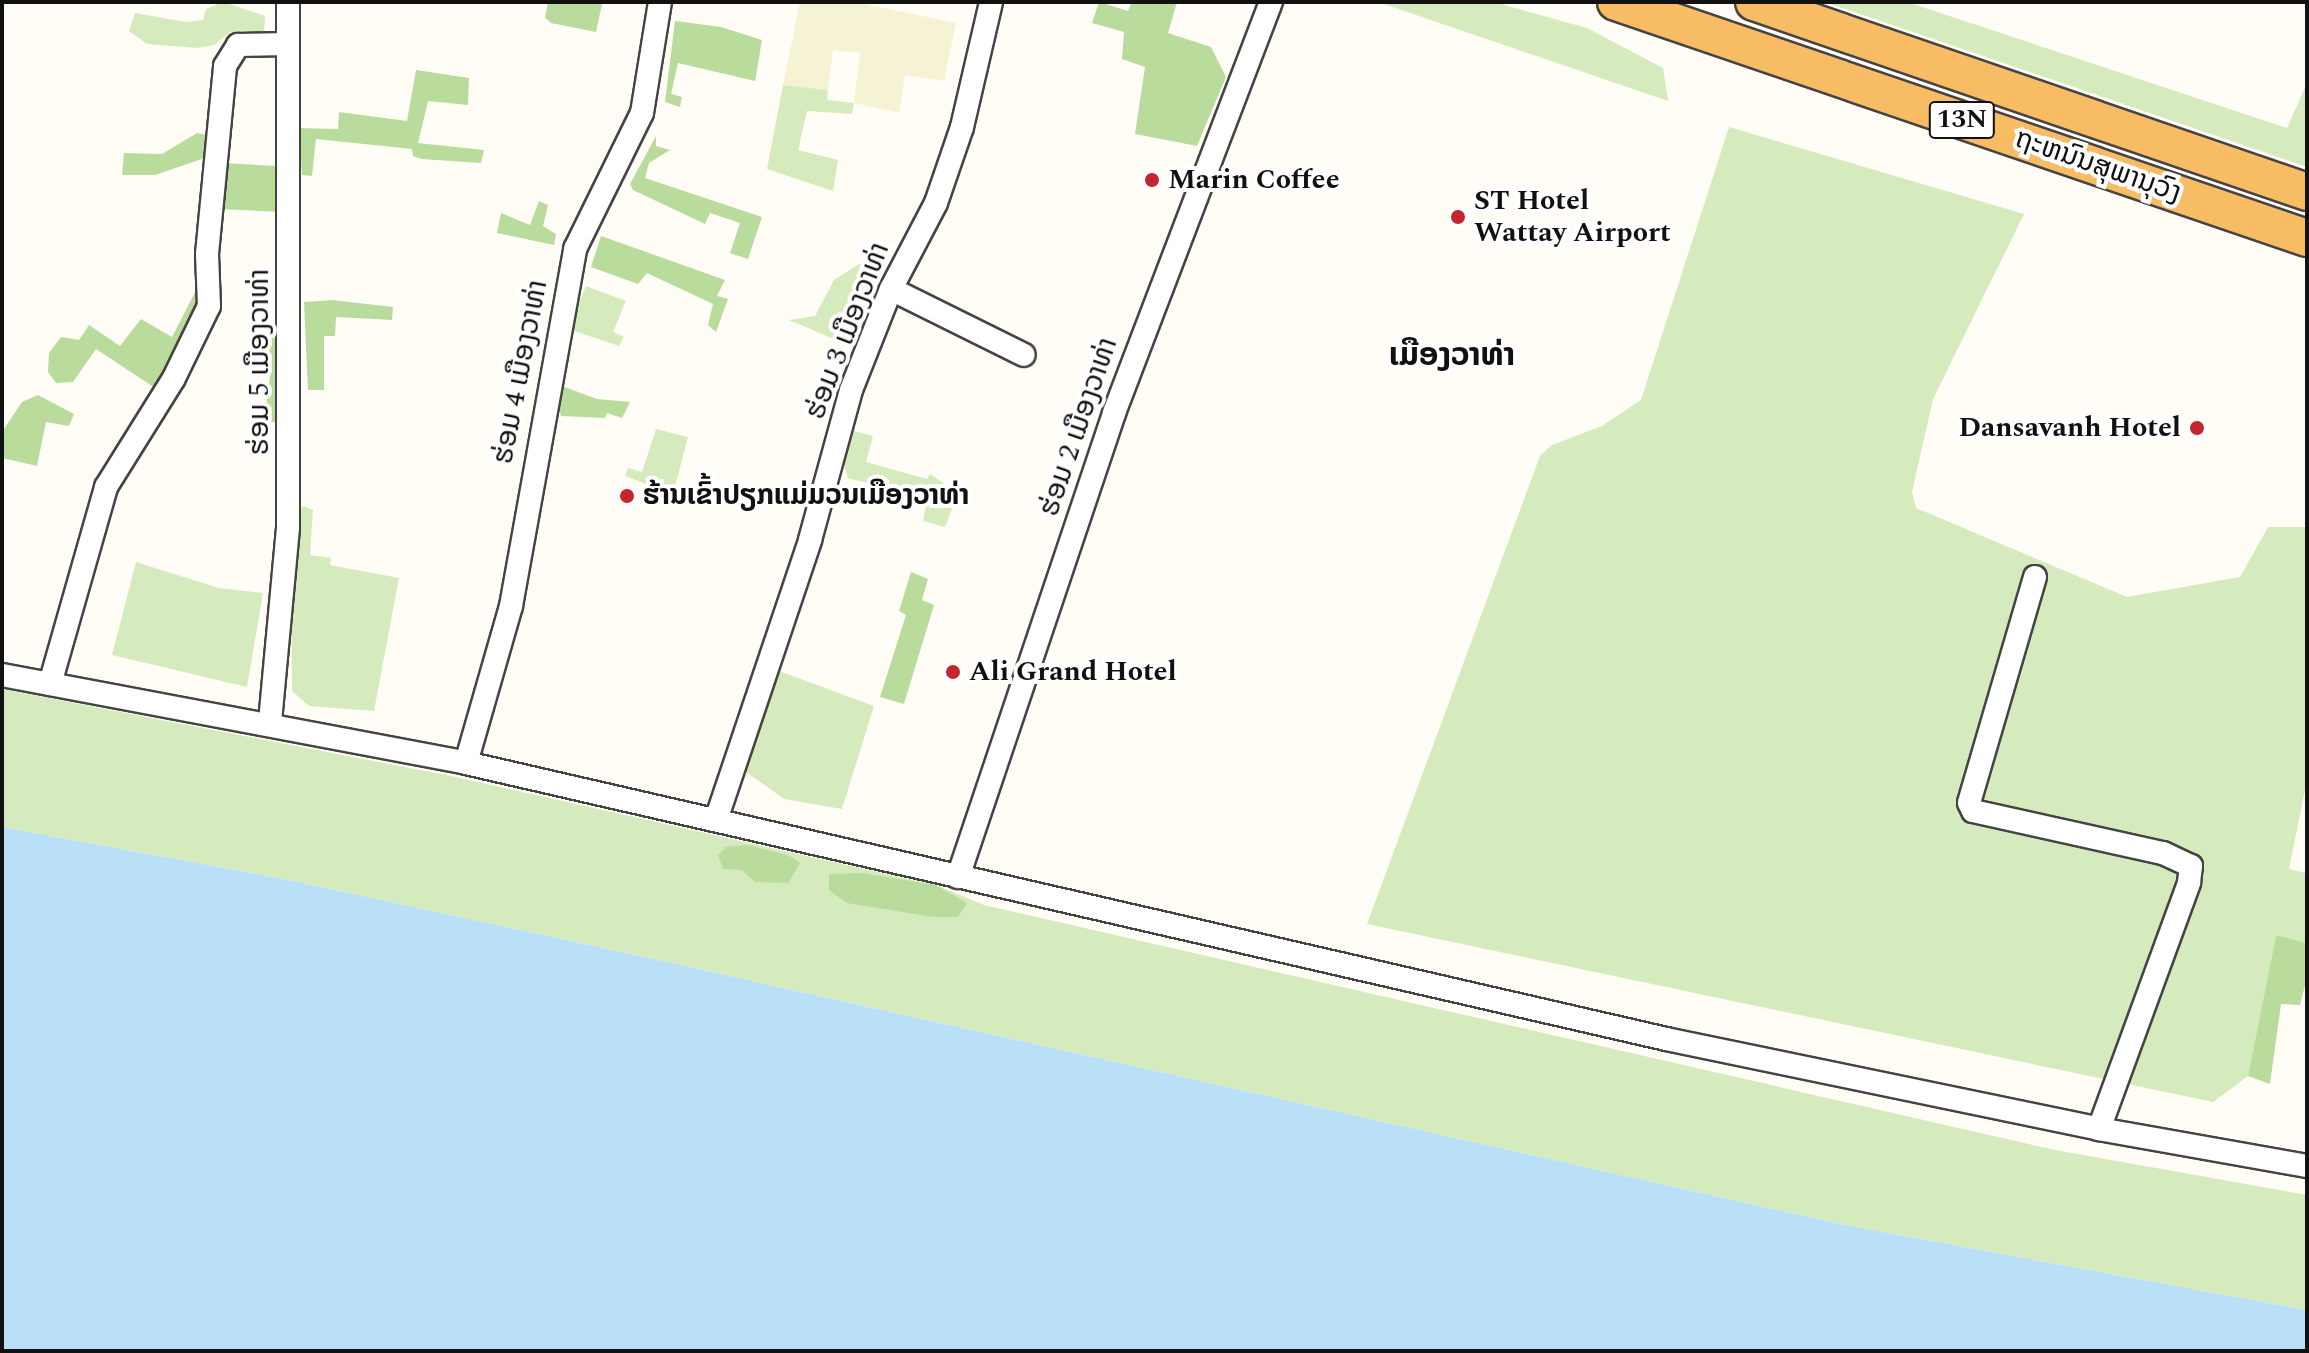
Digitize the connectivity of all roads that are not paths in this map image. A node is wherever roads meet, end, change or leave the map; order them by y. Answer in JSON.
{"nodes":[{"id":1,"x":288,"y":2,"type":"edge"},
{"id":2,"x":660,"y":2,"type":"edge"},
{"id":3,"x":991,"y":2,"type":"edge"},
{"id":4,"x":1271,"y":2,"type":"edge"},
{"id":5,"x":1616,"y":2,"type":"edge"},
{"id":6,"x":1757,"y":3,"type":"edge"},
{"id":7,"x":288,"y":44,"type":"junction"},
{"id":8,"x":2307,"y":192,"type":"edge"},
{"id":9,"x":2307,"y":238,"type":"edge"},
{"id":10,"x":891,"y":289,"type":"junction"},
{"id":11,"x":1024,"y":355,"type":"dead end"},
{"id":12,"x":2035,"y":577,"type":"dead end"},
{"id":13,"x":2,"y":675,"type":"edge"},
{"id":14,"x":50,"y":684,"type":"junction"},
{"id":15,"x":270,"y":722,"type":"junction"},
{"id":16,"x":466,"y":763,"type":"junction"},
{"id":17,"x":716,"y":820,"type":"junction"},
{"id":18,"x":958,"y":877,"type":"junction"},
{"id":19,"x":2099,"y":1129,"type":"junction"},
{"id":20,"x":2307,"y":1166,"type":"edge"}],
"edges":[{"from":1,"to":7,"type":"street","name":"ຮ່ອມ 5 ເມືອງວາທ່າ"},
{"from":2,"to":16,"type":"street","name":"ຮ່ອມ 4 ເມືອງວາທ່າ"},
{"from":3,"to":10,"type":"street","name":"ຮ່ອມ 3 ເມືອງວາທ່າ"},
{"from":4,"to":18,"type":"street","name":"ຮ່ອມ 2 ເມືອງວາທ່າ"},
{"from":5,"to":9,"type":"highway","name":"ຖະຫນົນສຸພານຸວົງ","number":"13N"},
{"from":6,"to":8,"type":"highway","name":"ຖະຫນົນສຸພານຸວົງ","number":"13N"},
{"from":7,"to":14,"type":"street"},
{"from":7,"to":15,"type":"street","name":"ຮ່ອມ 5 ເມືອງວາທ່າ"},
{"from":10,"to":11,"type":"street"},
{"from":10,"to":17,"type":"street","name":"ຮ່ອມ 3 ເມືອງວາທ່າ"},
{"from":12,"to":19,"type":"street"},
{"from":13,"to":14,"type":"street"},
{"from":14,"to":15,"type":"street"},
{"from":15,"to":16,"type":"street"},
{"from":16,"to":17,"type":"street"},
{"from":17,"to":18,"type":"street"},
{"from":18,"to":19,"type":"street"},
{"from":19,"to":20,"type":"street"}]}
